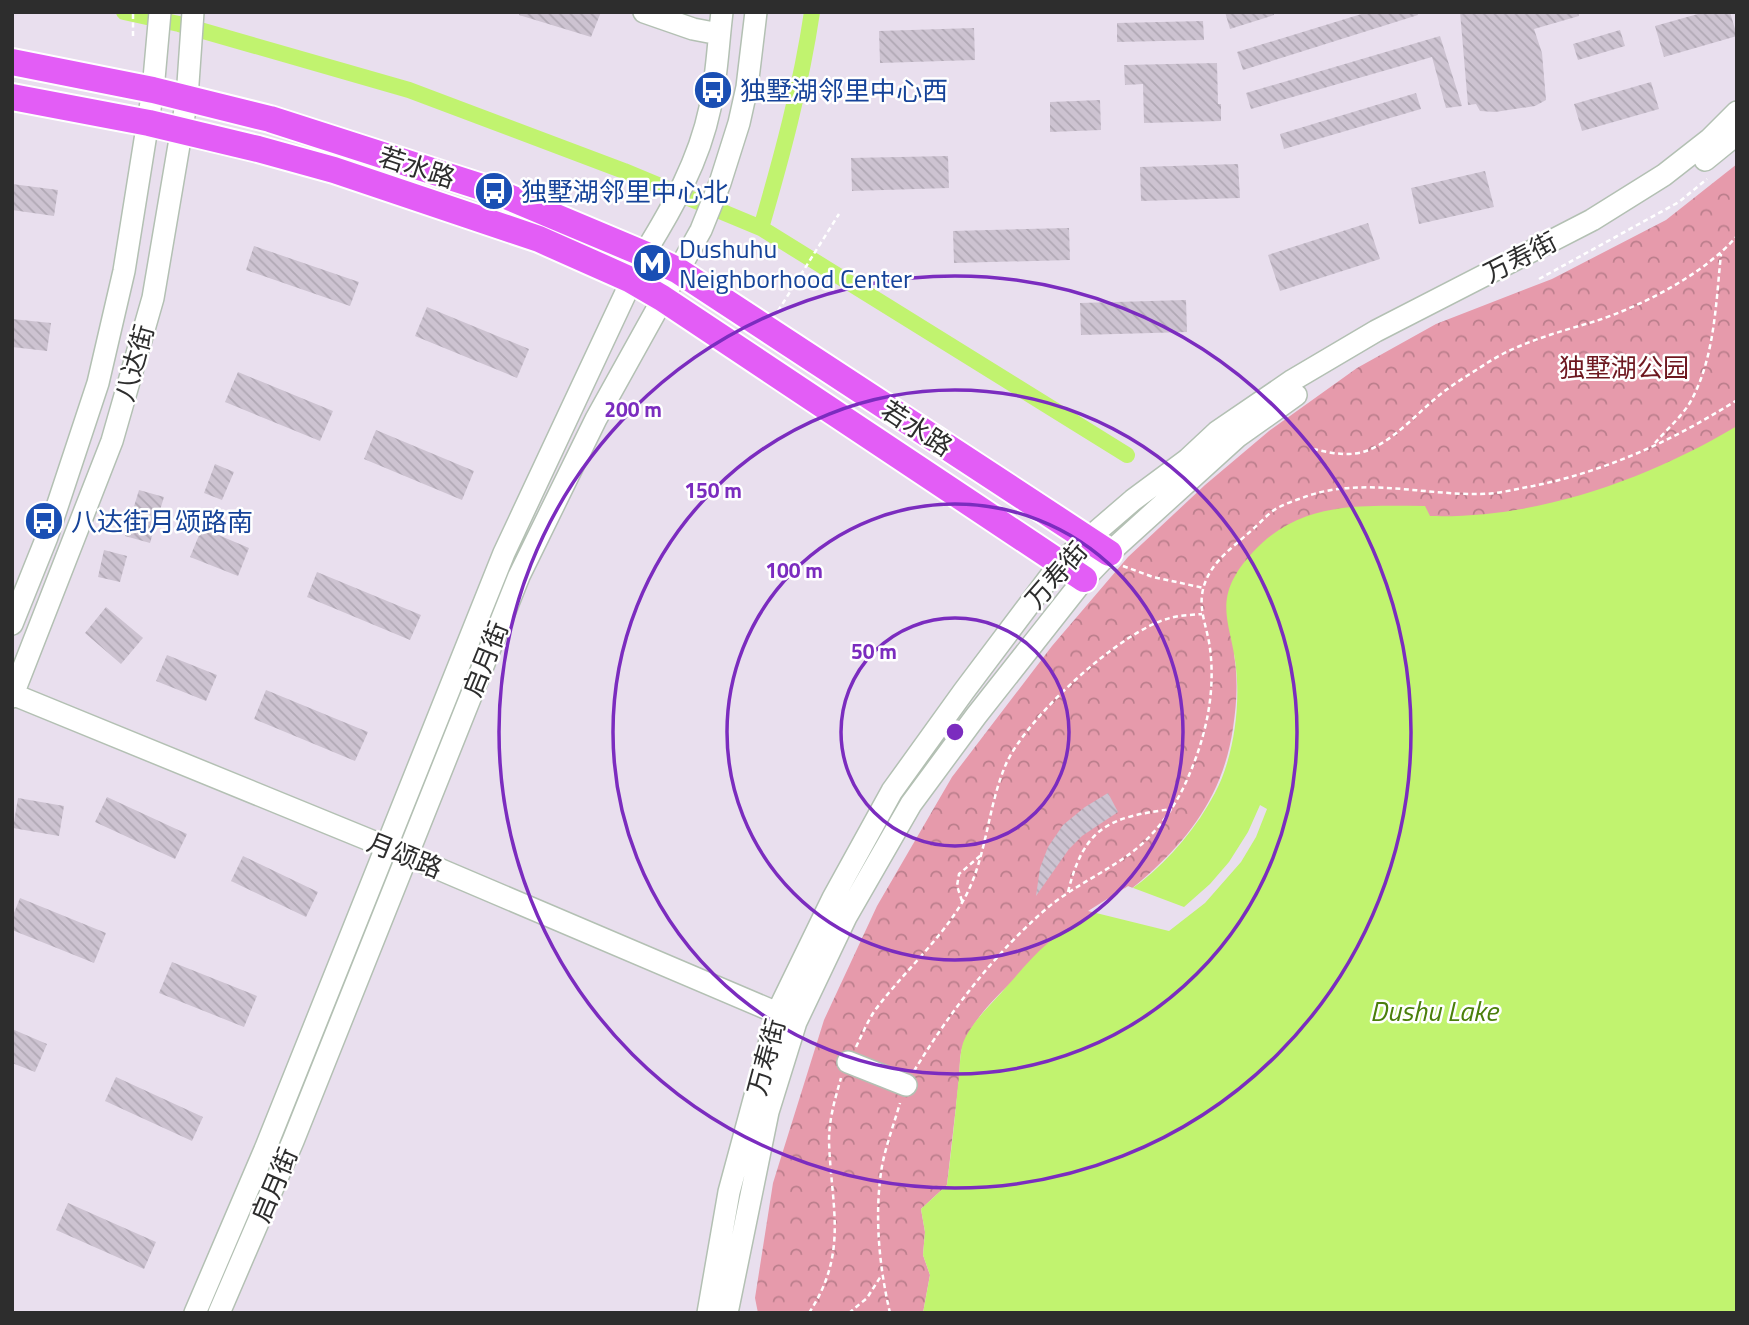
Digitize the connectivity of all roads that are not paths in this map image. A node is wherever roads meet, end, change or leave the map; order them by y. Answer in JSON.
{"nodes":[{"id":1,"x":160,"y":12,"type":"edge"},
{"id":2,"x":193,"y":12,"type":"edge"},
{"id":3,"x":644,"y":12,"type":"edge"},
{"id":4,"x":756,"y":12,"type":"edge"},
{"id":5,"x":721,"y":23,"type":"edge"},
{"id":6,"x":12,"y":62,"type":"edge"},
{"id":7,"x":153,"y":90,"type":"junction"},
{"id":8,"x":12,"y":97,"type":"edge"},
{"id":9,"x":187,"y":98,"type":"junction"},
{"id":10,"x":1737,"y":112,"type":"edge"},
{"id":11,"x":149,"y":123,"type":"junction"},
{"id":12,"x":182,"y":131,"type":"junction"},
{"id":13,"x":1737,"y":134,"type":"edge"},
{"id":14,"x":644,"y":254,"type":"junction"},
{"id":15,"x":677,"y":270,"type":"junction"},
{"id":16,"x":631,"y":280,"type":"junction"},
{"id":17,"x":662,"y":298,"type":"junction"},
{"id":18,"x":1194,"y":466,"type":"junction"},
{"id":19,"x":1100,"y":550,"type":"junction"},
{"id":20,"x":1061,"y":562,"type":"junction"},
{"id":21,"x":1084,"y":579,"type":"junction"},
{"id":22,"x":12,"y":624,"type":"edge"},
{"id":23,"x":13,"y":695,"type":"edge"},
{"id":24,"x":396,"y":851,"type":"junction"},
{"id":25,"x":787,"y":1017,"type":"junction"},
{"id":26,"x":848,"y":1062,"type":"road end"},
{"id":27,"x":906,"y":1085,"type":"road end"},
{"id":28,"x":194,"y":1313,"type":"edge"},
{"id":29,"x":219,"y":1313,"type":"edge"},
{"id":30,"x":708,"y":1313,"type":"edge"},
{"id":31,"x":727,"y":1313,"type":"edge"}],
"edges":[{"from":1,"to":7,"type":"street","name":"八达街"},
{"from":2,"to":9,"type":"street","name":"八达街"},
{"from":3,"to":5,"type":"street"},
{"from":4,"to":15,"type":"street","name":"启月街"},
{"from":5,"to":14,"type":"street","name":"启月街"},
{"from":6,"to":7,"type":"main road","name":"若水路"},
{"from":7,"to":9,"type":"main road","name":"若水路"},
{"from":7,"to":11,"type":"street","name":"八达街"},
{"from":8,"to":11,"type":"main road","name":"若水路"},
{"from":9,"to":12,"type":"street","name":"八达街"},
{"from":9,"to":14,"type":"main road","name":"若水路"},
{"from":10,"to":18,"type":"street","name":"万寿街"},
{"from":11,"to":12,"type":"main road","name":"若水路"},
{"from":11,"to":22,"type":"street","name":"八达街"},
{"from":12,"to":16,"type":"main road","name":"若水路"},
{"from":12,"to":23,"type":"street","name":"八达街"},
{"from":13,"to":18,"type":"street","name":"万寿街"},
{"from":14,"to":15,"type":"main road","name":"若水路"},
{"from":14,"to":16,"type":"street","name":"启月街"},
{"from":15,"to":17,"type":"street","name":"启月街"},
{"from":15,"to":19,"type":"main road","name":"若水路"},
{"from":16,"to":17,"type":"main road","name":"若水路"},
{"from":16,"to":24,"type":"street","name":"启月街"},
{"from":17,"to":20,"type":"main road","name":"若水路"},
{"from":17,"to":24,"type":"street","name":"启月街"},
{"from":18,"to":19,"type":"street","name":"万寿街"},
{"from":18,"to":19,"type":"street","name":"万寿街"},
{"from":19,"to":20,"type":"street","name":"万寿街"},
{"from":19,"to":21,"type":"street","name":"万寿街"},
{"from":20,"to":21,"type":"main road","name":"若水路"},
{"from":20,"to":25,"type":"street","name":"万寿街"},
{"from":21,"to":25,"type":"street","name":"万寿街"},
{"from":23,"to":24,"type":"street","name":"月颂路"},
{"from":24,"to":25,"type":"street","name":"月颂路"},
{"from":24,"to":28,"type":"street","name":"启月街"},
{"from":24,"to":29,"type":"street","name":"启月街"},
{"from":25,"to":30,"type":"street","name":"万寿街"},
{"from":25,"to":31,"type":"street","name":"万寿街"},
{"from":26,"to":27,"type":"street"}]}
